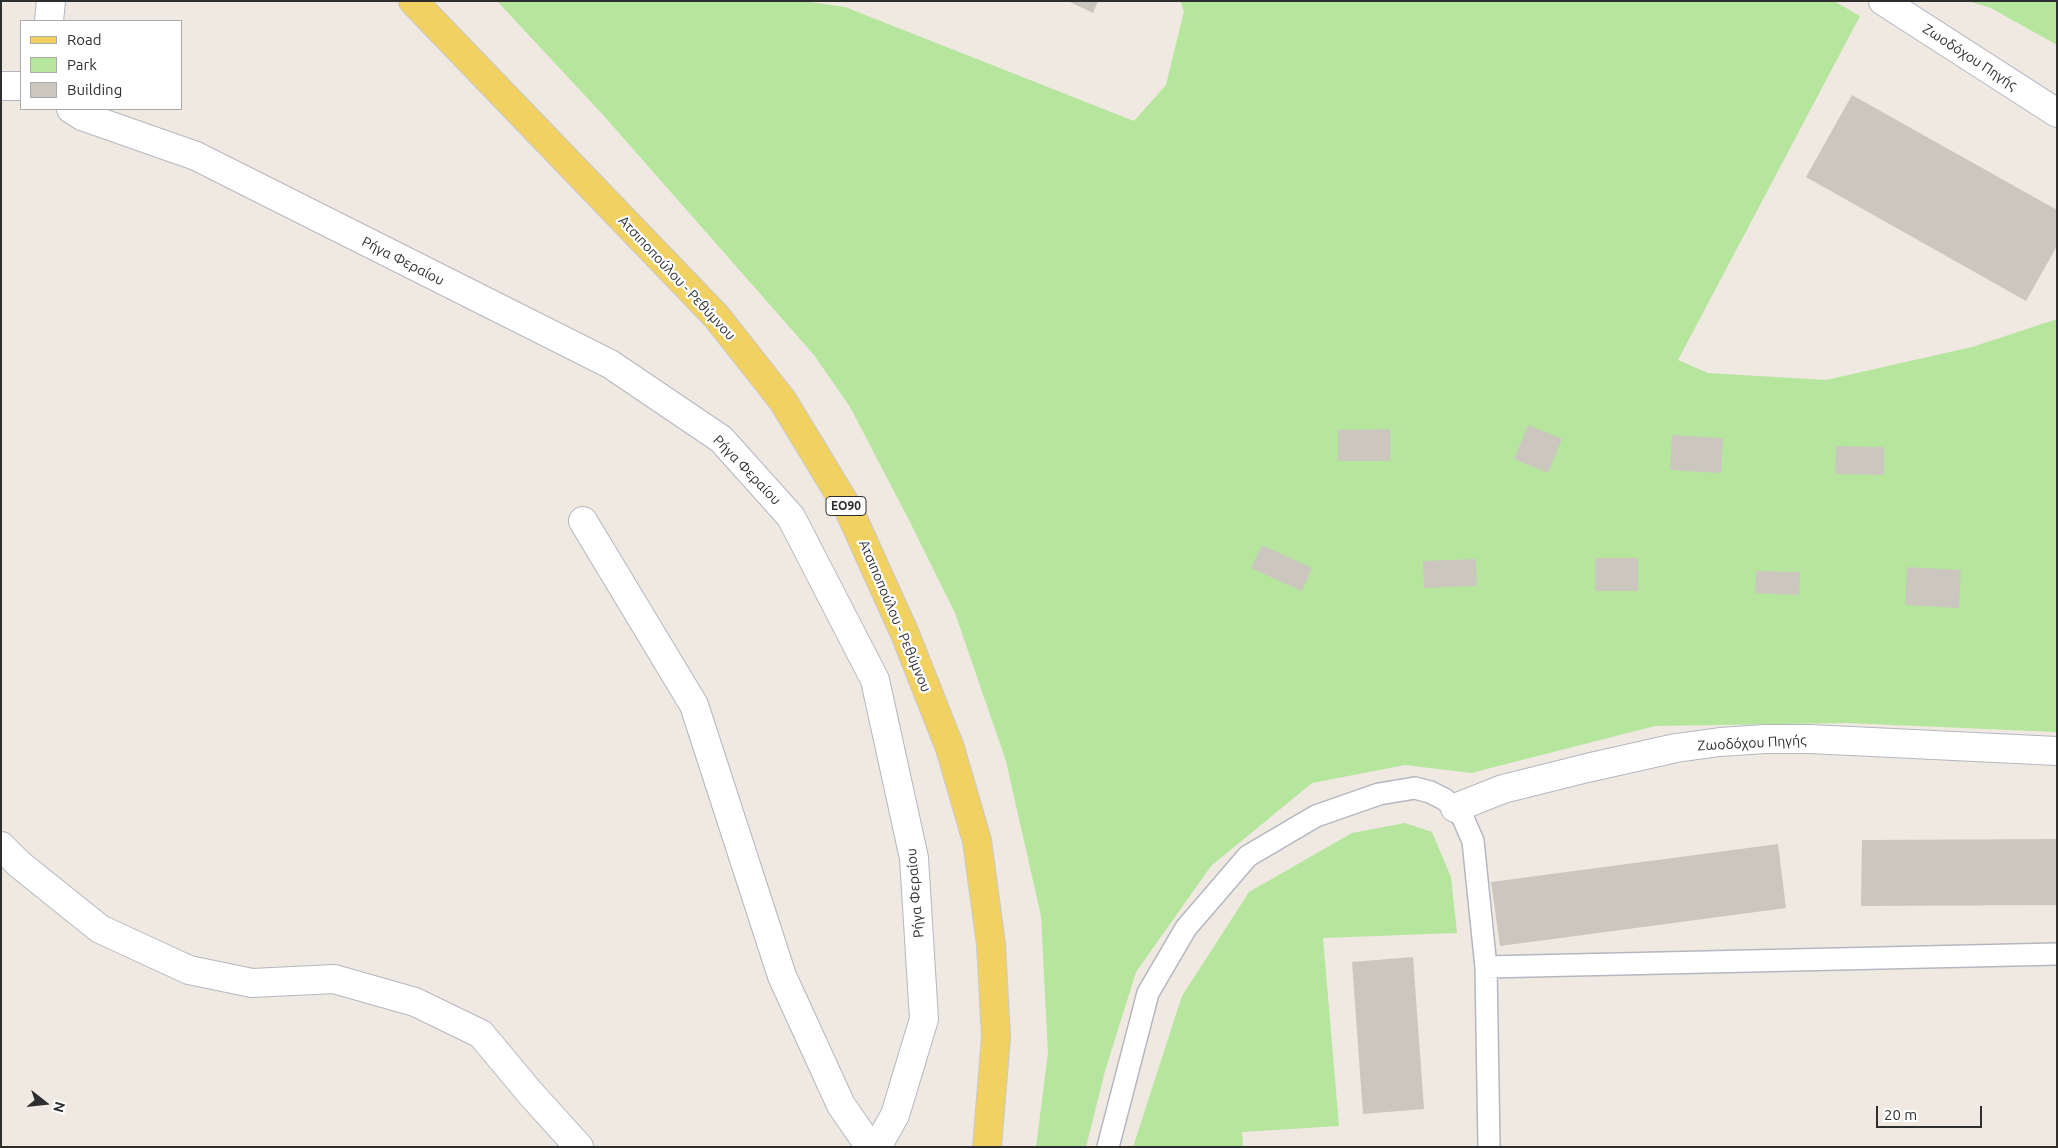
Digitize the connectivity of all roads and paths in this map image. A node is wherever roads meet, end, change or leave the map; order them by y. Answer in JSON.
{"nodes":[{"id":1,"x":51,"y":1,"type":"edge"},
{"id":2,"x":413,"y":1,"type":"edge"},
{"id":3,"x":1883,"y":1,"type":"edge"},
{"id":4,"x":49,"y":20,"type":"edge"},
{"id":5,"x":1,"y":86,"type":"edge"},
{"id":6,"x":20,"y":86,"type":"edge"},
{"id":7,"x":76,"y":112,"type":"edge"},
{"id":8,"x":2057,"y":113,"type":"edge"},
{"id":9,"x":583,"y":520,"type":"dead end"},
{"id":10,"x":2057,"y":752,"type":"edge"},
{"id":11,"x":1455,"y":808,"type":"junction"},
{"id":12,"x":1,"y":846,"type":"edge"},
{"id":13,"x":2057,"y":954,"type":"edge"},
{"id":14,"x":1486,"y":967,"type":"junction"},
{"id":15,"x":580,"y":1147,"type":"edge"},
{"id":16,"x":870,"y":1147,"type":"edge"},
{"id":17,"x":877,"y":1147,"type":"edge"},
{"id":18,"x":987,"y":1147,"type":"edge"},
{"id":19,"x":1108,"y":1147,"type":"edge"},
{"id":20,"x":1489,"y":1147,"type":"edge"}],
"edges":[{"from":1,"to":4,"type":"street"},
{"from":2,"to":18,"type":"main road","name":"Ατσιποπούλου - Ρεθύμνου","number":"ΕΟ90"},
{"from":3,"to":8,"type":"street","name":"Ζωοδόχου Πηγής"},
{"from":5,"to":6,"type":"street"},
{"from":7,"to":17,"type":"street","name":"Ρήγα Φεραίου"},
{"from":9,"to":16,"type":"street"},
{"from":10,"to":11,"type":"street","name":"Ζωοδόχου Πηγής"},
{"from":11,"to":14,"type":"lane"},
{"from":11,"to":19,"type":"lane"},
{"from":12,"to":15,"type":"street"},
{"from":13,"to":14,"type":"lane"},
{"from":14,"to":20,"type":"lane"}]}
